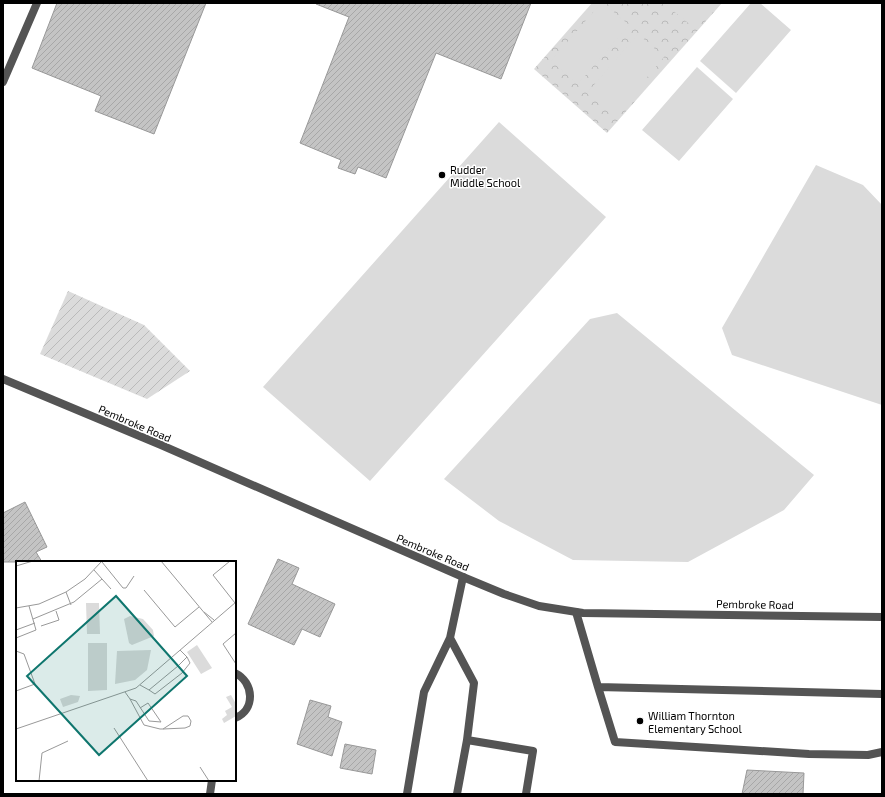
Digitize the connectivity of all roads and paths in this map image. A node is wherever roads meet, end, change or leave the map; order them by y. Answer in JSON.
{"nodes":[{"id":1,"x":37,"y":3,"type":"edge"},
{"id":2,"x":3,"y":82,"type":"edge"},
{"id":3,"x":3,"y":379,"type":"edge"},
{"id":4,"x":463,"y":577,"type":"junction"},
{"id":5,"x":576,"y":612,"type":"junction"},
{"id":6,"x":882,"y":617,"type":"edge"},
{"id":7,"x":450,"y":638,"type":"junction"},
{"id":8,"x":236,"y":674,"type":"edge"},
{"id":9,"x":598,"y":687,"type":"junction"},
{"id":10,"x":882,"y":694,"type":"edge"},
{"id":11,"x":236,"y":718,"type":"edge"},
{"id":12,"x":467,"y":740,"type":"junction"},
{"id":13,"x":882,"y":752,"type":"edge"},
{"id":14,"x":212,"y":781,"type":"edge"},
{"id":15,"x":210,"y":794,"type":"edge"},
{"id":16,"x":407,"y":794,"type":"edge"},
{"id":17,"x":457,"y":794,"type":"edge"},
{"id":18,"x":526,"y":794,"type":"edge"}],
"edges":[{"from":1,"to":2,"type":"street"},
{"from":3,"to":4,"type":"street","name":"Pembroke Road"},
{"from":4,"to":5,"type":"street","name":"Pembroke Road"},
{"from":4,"to":7,"type":"street"},
{"from":5,"to":6,"type":"street","name":"Pembroke Road"},
{"from":5,"to":9,"type":"street"},
{"from":7,"to":12,"type":"street"},
{"from":7,"to":16,"type":"street"},
{"from":8,"to":11,"type":"street"},
{"from":9,"to":10,"type":"street"},
{"from":9,"to":13,"type":"street"},
{"from":12,"to":17,"type":"street"},
{"from":12,"to":18,"type":"street"},
{"from":14,"to":15,"type":"street"}]}
